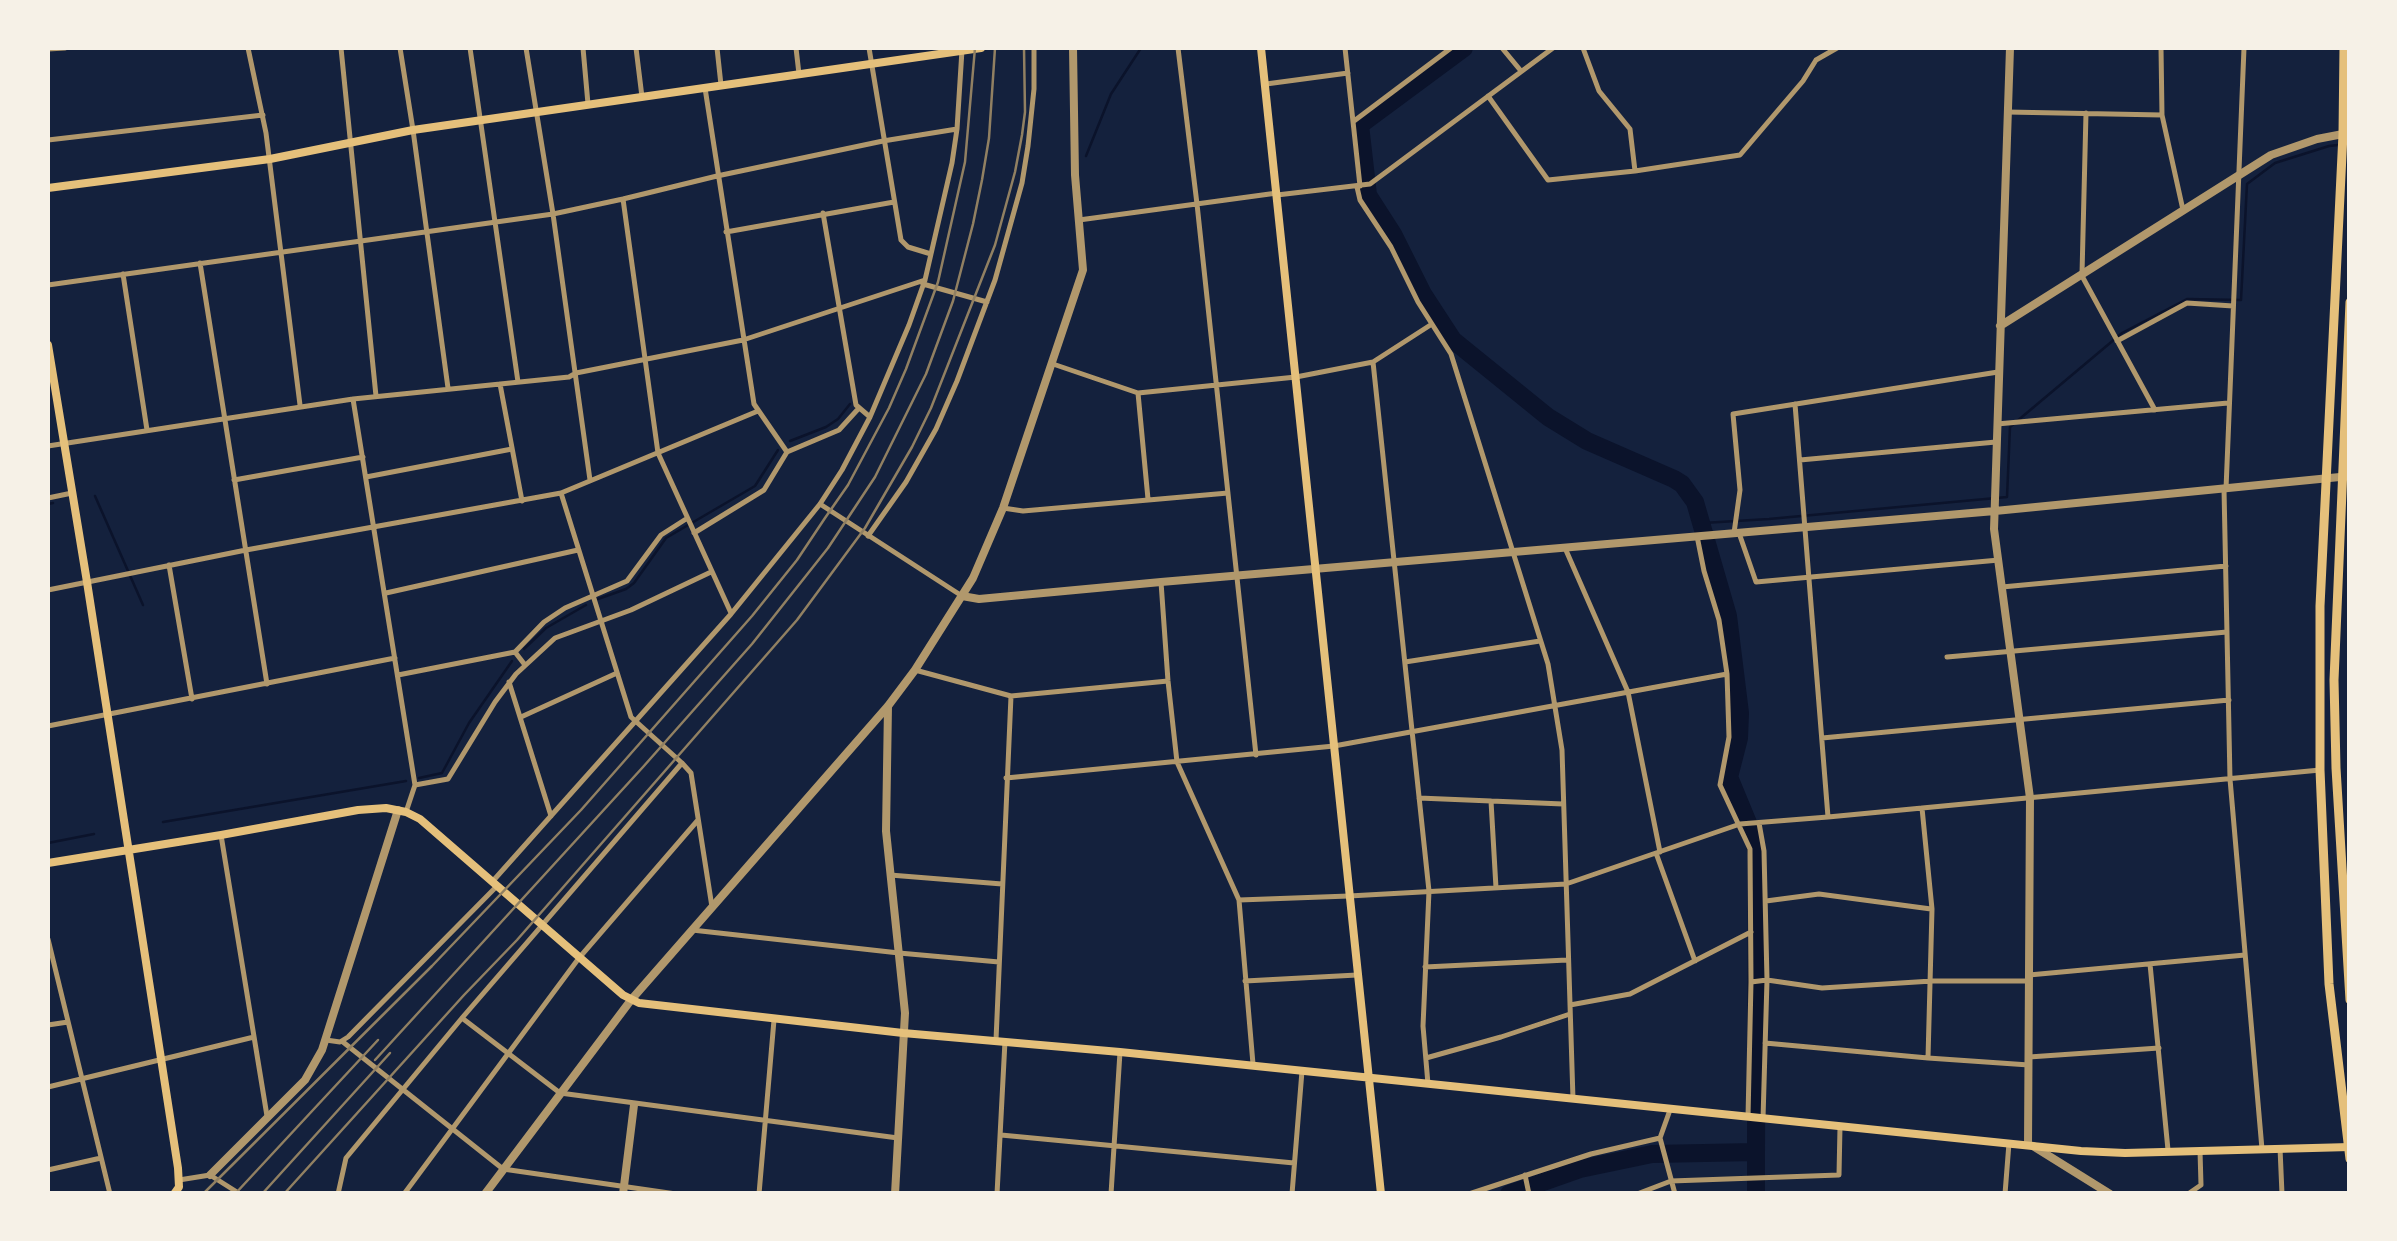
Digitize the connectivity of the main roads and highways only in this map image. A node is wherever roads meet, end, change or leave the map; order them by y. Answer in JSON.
{"nodes":[{"id":1,"x":981,"y":48,"type":"edge"},
{"id":2,"x":1261,"y":48,"type":"edge"},
{"id":3,"x":2344,"y":48,"type":"edge"},
{"id":4,"x":962,"y":49,"type":"edge"},
{"id":5,"x":2346,"y":134,"type":"edge"},
{"id":6,"x":48,"y":188,"type":"edge"},
{"id":7,"x":2350,"y":302,"type":"edge"},
{"id":8,"x":48,"y":345,"type":"edge"},
{"id":9,"x":2346,"y":477,"type":"edge"},
{"id":10,"x":128,"y":851,"type":"junction"},
{"id":11,"x":48,"y":863,"type":"edge"},
{"id":12,"x":2348,"y":983,"type":"edge"},
{"id":13,"x":2350,"y":1000,"type":"edge"},
{"id":14,"x":1370,"y":1078,"type":"junction"},
{"id":15,"x":2349,"y":1147,"type":"edge"},
{"id":16,"x":2350,"y":1159,"type":"edge"},
{"id":17,"x":179,"y":1189,"type":"edge"},
{"id":18,"x":1381,"y":1194,"type":"edge"}],
"edges":[{"from":1,"to":4,"type":"main road"},
{"from":2,"to":14,"type":"main road"},
{"from":3,"to":5,"type":"highway"},
{"from":4,"to":6,"type":"main road"},
{"from":5,"to":15,"type":"highway"},
{"from":7,"to":9,"type":"highway"},
{"from":8,"to":10,"type":"main road"},
{"from":9,"to":12,"type":"highway"},
{"from":10,"to":11,"type":"main road"},
{"from":10,"to":14,"type":"main road"},
{"from":10,"to":17,"type":"main road"},
{"from":12,"to":13,"type":"highway"},
{"from":14,"to":15,"type":"main road"},
{"from":14,"to":18,"type":"main road"},
{"from":15,"to":16,"type":"highway"}]}
